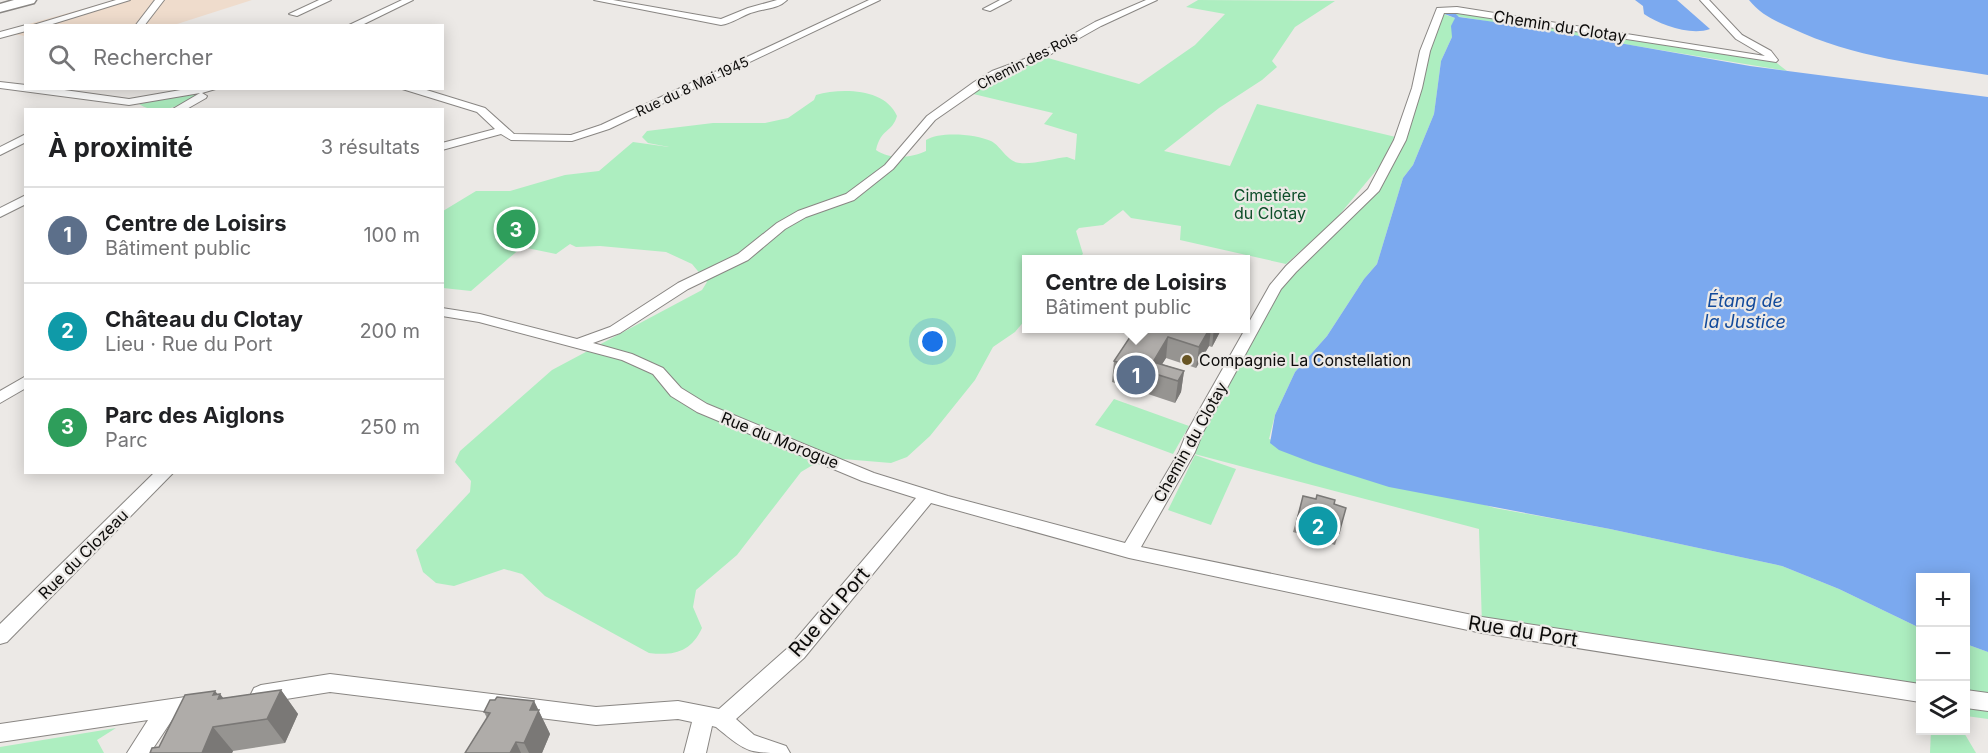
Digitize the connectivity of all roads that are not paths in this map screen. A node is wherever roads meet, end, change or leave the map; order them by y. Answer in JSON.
{"nodes":[{"id":1,"x":9,"y":0,"type":"edge"},
{"id":2,"x":29,"y":0,"type":"edge"},
{"id":3,"x":126,"y":0,"type":"edge"},
{"id":4,"x":160,"y":0,"type":"edge"},
{"id":5,"x":327,"y":0,"type":"edge"},
{"id":6,"x":390,"y":0,"type":"edge"},
{"id":7,"x":598,"y":0,"type":"edge"},
{"id":8,"x":650,"y":0,"type":"edge"},
{"id":9,"x":783,"y":0,"type":"edge"},
{"id":10,"x":876,"y":0,"type":"edge"},
{"id":11,"x":1007,"y":0,"type":"edge"},
{"id":12,"x":1153,"y":0,"type":"edge"},
{"id":13,"x":1704,"y":0,"type":"edge"},
{"id":14,"x":406,"y":1,"type":"edge"},
{"id":15,"x":0,"y":3,"type":"edge"},
{"id":16,"x":636,"y":7,"type":"junction"},
{"id":17,"x":0,"y":8,"type":"edge"},
{"id":18,"x":987,"y":9,"type":"dead end"},
{"id":19,"x":294,"y":14,"type":"dead end"},
{"id":20,"x":41,"y":24,"type":"edge"},
{"id":21,"x":141,"y":24,"type":"edge"},
{"id":22,"x":355,"y":24,"type":"edge"},
{"id":23,"x":24,"y":29,"type":"edge"},
{"id":24,"x":0,"y":35,"type":"edge"},
{"id":25,"x":0,"y":85,"type":"edge"},
{"id":26,"x":24,"y":89,"type":"edge"},
{"id":27,"x":34,"y":90,"type":"edge"},
{"id":28,"x":202,"y":90,"type":"edge"},
{"id":29,"x":215,"y":90,"type":"edge"},
{"id":30,"x":413,"y":90,"type":"edge"},
{"id":31,"x":94,"y":99,"type":"junction"},
{"id":32,"x":129,"y":102,"type":"junction"},
{"id":33,"x":78,"y":108,"type":"edge"},
{"id":34,"x":136,"y":108,"type":"edge"},
{"id":35,"x":180,"y":108,"type":"edge"},
{"id":36,"x":503,"y":130,"type":"junction"},
{"id":37,"x":24,"y":138,"type":"edge"},
{"id":38,"x":444,"y":146,"type":"edge"},
{"id":39,"x":0,"y":152,"type":"edge"},
{"id":40,"x":24,"y":200,"type":"edge"},
{"id":41,"x":0,"y":213,"type":"edge"},
{"id":42,"x":444,"y":312,"type":"edge"},
{"id":43,"x":581,"y":343,"type":"junction"},
{"id":44,"x":24,"y":382,"type":"edge"},
{"id":45,"x":0,"y":398,"type":"edge"},
{"id":46,"x":164,"y":474,"type":"edge"},
{"id":47,"x":928,"y":496,"type":"junction"},
{"id":48,"x":1129,"y":551,"type":"junction"},
{"id":49,"x":0,"y":636,"type":"edge"},
{"id":50,"x":1916,"y":692,"type":"edge"},
{"id":51,"x":246,"y":696,"type":"edge"},
{"id":52,"x":224,"y":700,"type":"edge"},
{"id":53,"x":1970,"y":700,"type":"edge"},
{"id":54,"x":1988,"y":702,"type":"edge"},
{"id":55,"x":168,"y":709,"type":"junction"},
{"id":56,"x":713,"y":717,"type":"junction"},
{"id":57,"x":0,"y":733,"type":"edge"},
{"id":58,"x":138,"y":753,"type":"edge"},
{"id":59,"x":694,"y":753,"type":"edge"},
{"id":60,"x":779,"y":753,"type":"edge"}],
"edges":[{"from":1,"to":15,"type":"highway"},
{"from":2,"to":17,"type":"highway"},
{"from":3,"to":20,"type":"street"},
{"from":4,"to":21,"type":"street"},
{"from":5,"to":19,"type":"street"},
{"from":6,"to":14,"type":"street"},
{"from":7,"to":16,"type":"street"},
{"from":8,"to":16,"type":"street"},
{"from":9,"to":16,"type":"street"},
{"from":10,"to":36,"type":"street","name":"Rue du 8 Mai 1945"},
{"from":11,"to":18,"type":"street"},
{"from":12,"to":43,"type":"street","name":"Chemin des Rois"},
{"from":13,"to":48,"type":"street","name":"Chemin du Clotay"},
{"from":14,"to":22,"type":"street"},
{"from":23,"to":24,"type":"street"},
{"from":25,"to":26,"type":"street"},
{"from":27,"to":31,"type":"street"},
{"from":28,"to":32,"type":"street"},
{"from":29,"to":35,"type":"street"},
{"from":30,"to":36,"type":"street"},
{"from":31,"to":32,"type":"street"},
{"from":31,"to":33,"type":"street"},
{"from":32,"to":34,"type":"street"},
{"from":36,"to":38,"type":"street"},
{"from":37,"to":39,"type":"street"},
{"from":40,"to":41,"type":"street"},
{"from":42,"to":43,"type":"street","name":"Rue du Morogue"},
{"from":43,"to":47,"type":"street","name":"Rue du Morogue"},
{"from":44,"to":45,"type":"street"},
{"from":46,"to":49,"type":"street","name":"Rue du Clozeau"},
{"from":47,"to":48,"type":"street","name":"Rue du Morogue"},
{"from":47,"to":56,"type":"street","name":"Rue du Port"},
{"from":48,"to":50,"type":"street","name":"Rue du Port"},
{"from":51,"to":56,"type":"street"},
{"from":52,"to":55,"type":"street"},
{"from":53,"to":54,"type":"street"},
{"from":55,"to":57,"type":"street"},
{"from":55,"to":58,"type":"street"},
{"from":56,"to":59,"type":"street"},
{"from":56,"to":60,"type":"street"}]}
